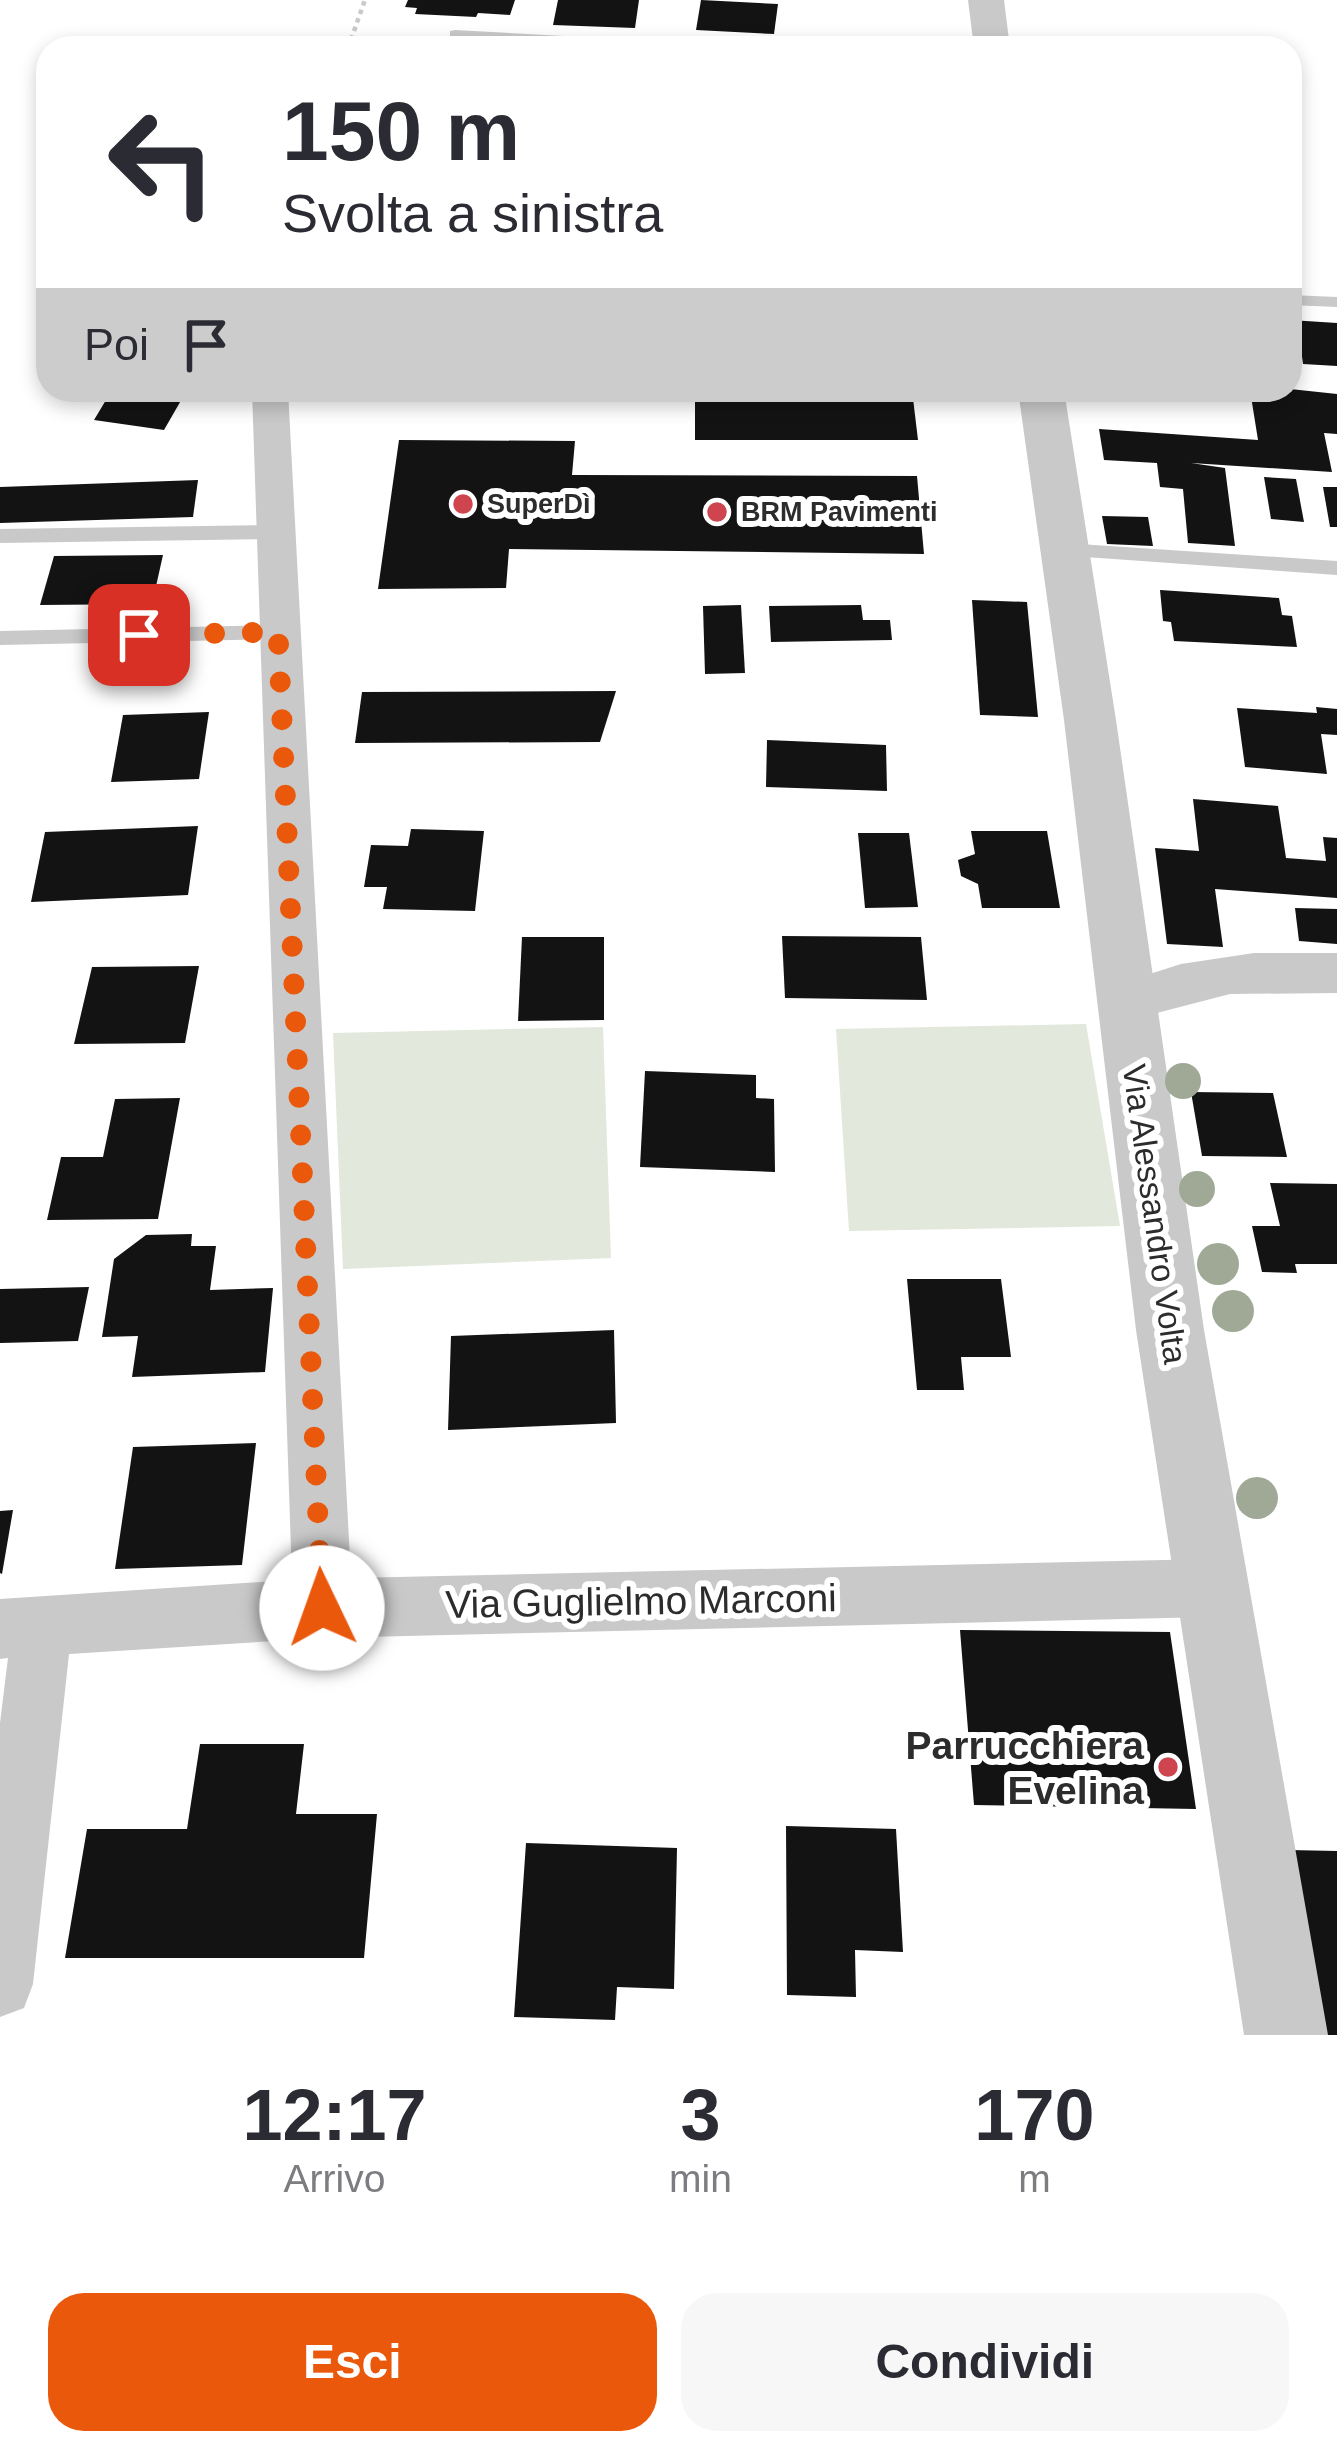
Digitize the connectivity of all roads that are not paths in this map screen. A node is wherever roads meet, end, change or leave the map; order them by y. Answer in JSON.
{"nodes":[{"id":1,"x":986,"y":0,"type":"edge"},
{"id":2,"x":455,"y":34,"type":"dead end"},
{"id":3,"x":492,"y":36,"type":"edge"},
{"id":4,"x":990,"y":36,"type":"edge"},
{"id":5,"x":1302,"y":301,"type":"edge"},
{"id":6,"x":1337,"y":302,"type":"edge"},
{"id":7,"x":270,"y":402,"type":"edge"},
{"id":8,"x":1043,"y":402,"type":"edge"},
{"id":9,"x":274,"y":532,"type":"junction"},
{"id":10,"x":0,"y":536,"type":"edge"},
{"id":11,"x":1064,"y":550,"type":"junction"},
{"id":12,"x":1337,"y":568,"type":"edge"},
{"id":13,"x":278,"y":632,"type":"junction"},
{"id":14,"x":0,"y":638,"type":"edge"},
{"id":15,"x":1337,"y":973,"type":"edge"},
{"id":16,"x":1126,"y":1001,"type":"junction"},
{"id":17,"x":1210,"y":1588,"type":"junction"},
{"id":18,"x":322,"y":1608,"type":"junction"},
{"id":19,"x":21,"y":1628,"type":"edge"},
{"id":20,"x":0,"y":1984,"type":"edge"},
{"id":21,"x":1286,"y":2035,"type":"edge"}],
"edges":[{"from":1,"to":4,"type":"street"},
{"from":2,"to":3,"type":"lane"},
{"from":5,"to":6,"type":"lane"},
{"from":7,"to":9,"type":"street"},
{"from":8,"to":11,"type":"street","name":"Via Alessandro Volta"},
{"from":9,"to":10,"type":"lane"},
{"from":9,"to":13,"type":"street"},
{"from":11,"to":12,"type":"lane"},
{"from":11,"to":16,"type":"street","name":"Via Alessandro Volta"},
{"from":13,"to":14,"type":"lane"},
{"from":13,"to":18,"type":"street"},
{"from":15,"to":16,"type":"street"},
{"from":16,"to":17,"type":"street","name":"Via Alessandro Volta"},
{"from":17,"to":18,"type":"street","name":"Via Guglielmo Marconi"},
{"from":17,"to":21,"type":"street","name":"Via Alessandro Volta"},
{"from":18,"to":19,"type":"street","name":"Via Guglielmo Marconi"},
{"from":19,"to":20,"type":"street"}]}
